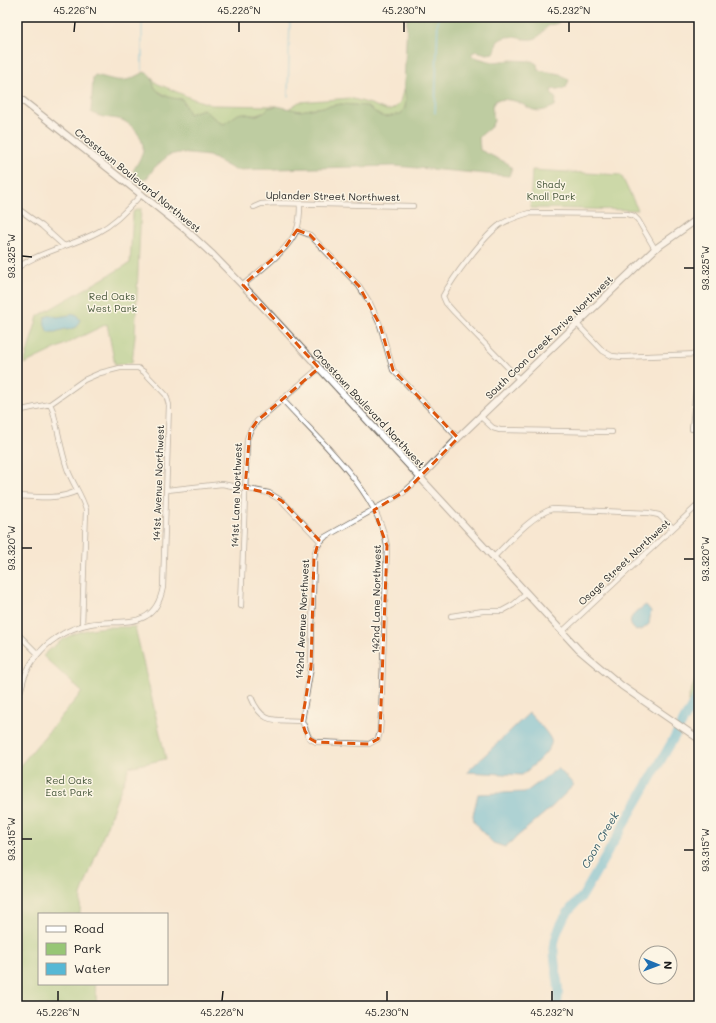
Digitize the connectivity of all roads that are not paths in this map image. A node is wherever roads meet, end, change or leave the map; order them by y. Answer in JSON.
{"nodes":[{"id":1,"x":17,"y":96,"type":"edge"},
{"id":2,"x":142,"y":194,"type":"junction"},
{"id":3,"x":300,"y":204,"type":"junction"},
{"id":4,"x":254,"y":206,"type":"dead end"},
{"id":5,"x":413,"y":206,"type":"dead end"},
{"id":6,"x":17,"y":208,"type":"edge"},
{"id":7,"x":699,"y":218,"type":"edge"},
{"id":8,"x":297,"y":230,"type":"junction"},
{"id":9,"x":64,"y":246,"type":"junction"},
{"id":10,"x":655,"y":249,"type":"junction"},
{"id":11,"x":17,"y":268,"type":"edge"},
{"id":12,"x":243,"y":285,"type":"junction"},
{"id":13,"x":577,"y":324,"type":"junction"},
{"id":14,"x":699,"y":354,"type":"edge"},
{"id":15,"x":319,"y":368,"type":"junction"},
{"id":16,"x":699,"y":377,"type":"edge"},
{"id":17,"x":519,"y":379,"type":"junction"},
{"id":18,"x":282,"y":399,"type":"junction"},
{"id":19,"x":50,"y":404,"type":"junction"},
{"id":20,"x":17,"y":411,"type":"edge"},
{"id":21,"x":481,"y":417,"type":"junction"},
{"id":22,"x":692,"y":429,"type":"dead end"},
{"id":23,"x":612,"y":432,"type":"dead end"},
{"id":24,"x":458,"y":438,"type":"junction"},
{"id":25,"x":420,"y":478,"type":"junction"},
{"id":26,"x":245,"y":488,"type":"junction"},
{"id":27,"x":167,"y":490,"type":"junction"},
{"id":28,"x":77,"y":491,"type":"junction"},
{"id":29,"x":17,"y":496,"type":"edge"},
{"id":30,"x":699,"y":504,"type":"edge"},
{"id":31,"x":374,"y":510,"type":"junction"},
{"id":32,"x":673,"y":528,"type":"junction"},
{"id":33,"x":320,"y":541,"type":"junction"},
{"id":34,"x":494,"y":558,"type":"junction"},
{"id":35,"x":526,"y":594,"type":"junction"},
{"id":36,"x":241,"y":606,"type":"dead end"},
{"id":37,"x":451,"y":616,"type":"dead end"},
{"id":38,"x":82,"y":626,"type":"junction"},
{"id":39,"x":562,"y":632,"type":"junction"},
{"id":40,"x":17,"y":633,"type":"edge"},
{"id":41,"x":38,"y":654,"type":"junction"},
{"id":42,"x":251,"y":697,"type":"dead end"},
{"id":43,"x":17,"y":698,"type":"edge"},
{"id":44,"x":302,"y":720,"type":"junction"},
{"id":45,"x":699,"y":739,"type":"edge"}],
"edges":[{"from":1,"to":2,"type":"street","name":"Crosstown Boulevard Northwest"},
{"from":2,"to":9,"type":"street"},
{"from":2,"to":12,"type":"street","name":"Crosstown Boulevard Northwest"},
{"from":3,"to":4,"type":"street","name":"Uplander Street Northwest"},
{"from":3,"to":5,"type":"street","name":"Uplander Street Northwest"},
{"from":3,"to":8,"type":"street"},
{"from":6,"to":9,"type":"street"},
{"from":7,"to":10,"type":"street","name":"South Coon Creek Drive Northwest"},
{"from":8,"to":12,"type":"street"},
{"from":8,"to":24,"type":"street"},
{"from":9,"to":11,"type":"street"},
{"from":10,"to":13,"type":"street","name":"South Coon Creek Drive Northwest"},
{"from":10,"to":17,"type":"street"},
{"from":12,"to":15,"type":"street","name":"Crosstown Boulevard Northwest"},
{"from":13,"to":14,"type":"street"},
{"from":13,"to":17,"type":"street","name":"South Coon Creek Drive Northwest"},
{"from":15,"to":18,"type":"street","name":"141st Lane Northwest"},
{"from":15,"to":25,"type":"street","name":"Crosstown Boulevard Northwest"},
{"from":16,"to":22,"type":"street"},
{"from":17,"to":21,"type":"street","name":"South Coon Creek Drive Northwest"},
{"from":18,"to":26,"type":"street","name":"141st Lane Northwest"},
{"from":18,"to":31,"type":"street","name":"142nd Lane Northwest"},
{"from":19,"to":20,"type":"street"},
{"from":19,"to":27,"type":"street","name":"141st Avenue Northwest"},
{"from":19,"to":28,"type":"street"},
{"from":21,"to":23,"type":"street"},
{"from":21,"to":24,"type":"street","name":"South Coon Creek Drive Northwest"},
{"from":24,"to":25,"type":"street","name":"South Coon Creek Drive Northwest"},
{"from":25,"to":31,"type":"street"},
{"from":25,"to":34,"type":"street","name":"Crosstown Boulevard Northwest"},
{"from":26,"to":27,"type":"street"},
{"from":26,"to":33,"type":"street"},
{"from":26,"to":36,"type":"street","name":"141st Lane Northwest"},
{"from":27,"to":38,"type":"street","name":"141st Avenue Northwest"},
{"from":28,"to":29,"type":"street"},
{"from":28,"to":38,"type":"street"},
{"from":30,"to":32,"type":"street","name":"Osage Street Northwest"},
{"from":31,"to":33,"type":"street"},
{"from":31,"to":44,"type":"street","name":"142nd Lane Northwest"},
{"from":32,"to":34,"type":"street"},
{"from":32,"to":39,"type":"street","name":"Osage Street Northwest"},
{"from":33,"to":44,"type":"street","name":"142nd Avenue Northwest"},
{"from":34,"to":35,"type":"street","name":"Crosstown Boulevard Northwest"},
{"from":35,"to":37,"type":"street"},
{"from":35,"to":39,"type":"street","name":"Crosstown Boulevard Northwest"},
{"from":38,"to":41,"type":"street"},
{"from":39,"to":45,"type":"street","name":"Crosstown Boulevard Northwest"},
{"from":40,"to":41,"type":"street"},
{"from":41,"to":43,"type":"street"},
{"from":42,"to":44,"type":"street"}]}
